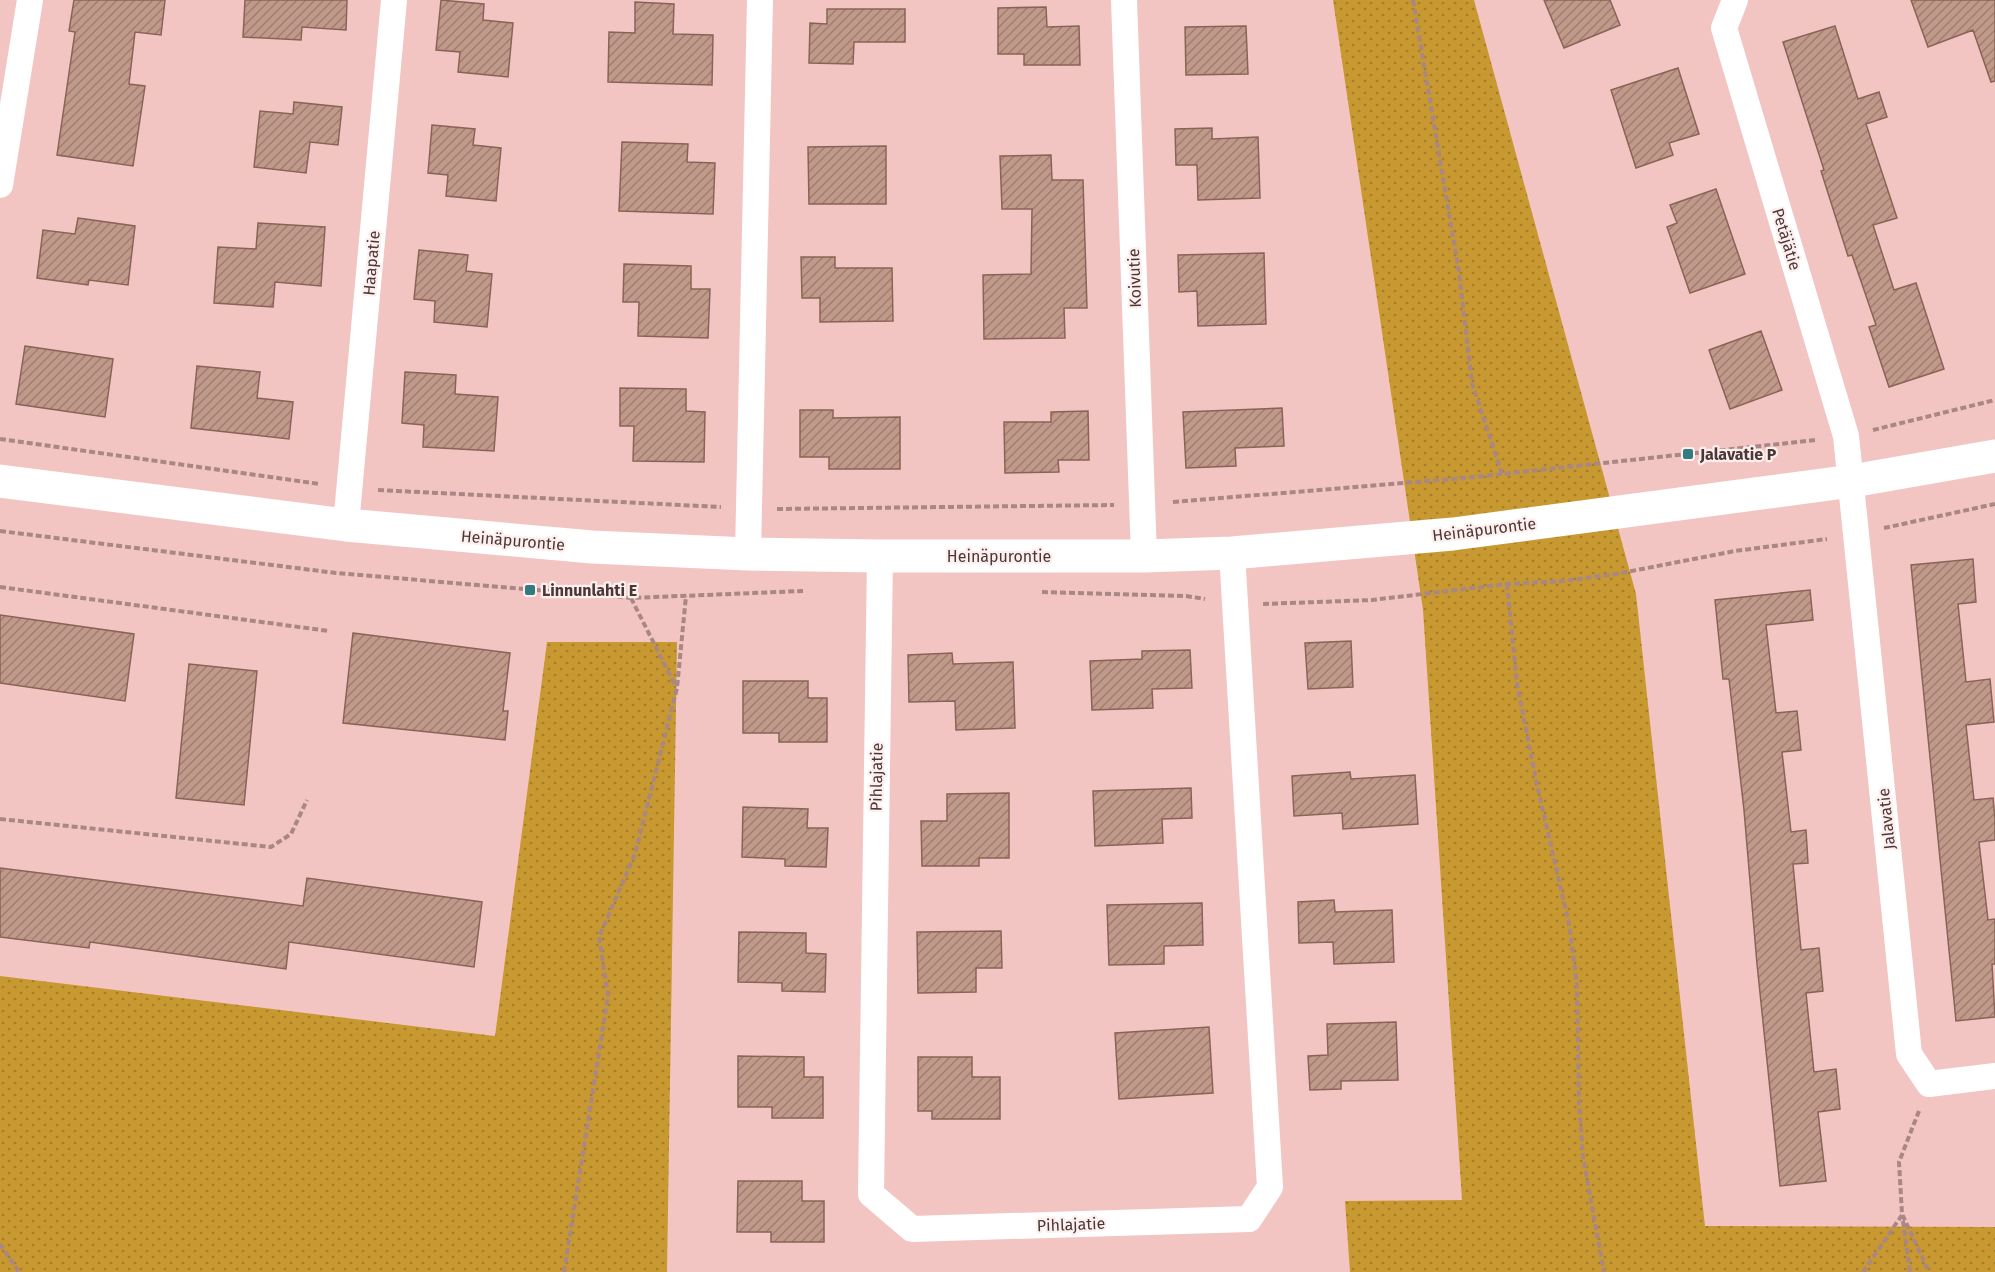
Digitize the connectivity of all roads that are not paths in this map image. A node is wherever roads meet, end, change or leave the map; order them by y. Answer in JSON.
{"nodes":[{"id":1,"x":30,"y":0,"type":"edge"},
{"id":2,"x":394,"y":0,"type":"edge"},
{"id":3,"x":760,"y":0,"type":"edge"},
{"id":4,"x":1124,"y":0,"type":"edge"},
{"id":5,"x":1735,"y":0,"type":"edge"},
{"id":6,"x":0,"y":186,"type":"edge"},
{"id":7,"x":1995,"y":456,"type":"edge"},
{"id":8,"x":0,"y":481,"type":"edge"},
{"id":9,"x":1852,"y":481,"type":"junction"},
{"id":10,"x":346,"y":525,"type":"junction"},
{"id":11,"x":1232,"y":553,"type":"junction"},
{"id":12,"x":748,"y":554,"type":"junction"},
{"id":13,"x":880,"y":556,"type":"junction"},
{"id":14,"x":1144,"y":556,"type":"junction"},
{"id":15,"x":1995,"y":1076,"type":"edge"}],
"edges":[{"from":1,"to":6,"type":"street"},
{"from":2,"to":10,"type":"street","name":"Haapatie"},
{"from":3,"to":12,"type":"street"},
{"from":4,"to":14,"type":"street","name":"Koivutie"},
{"from":5,"to":9,"type":"street","name":"Petäjätie"},
{"from":7,"to":9,"type":"street","name":"Heinäpurontie"},
{"from":8,"to":10,"type":"street","name":"Heinäpurontie"},
{"from":9,"to":11,"type":"street","name":"Heinäpurontie"},
{"from":9,"to":15,"type":"street","name":"Jalavatie"},
{"from":10,"to":12,"type":"street","name":"Heinäpurontie"},
{"from":11,"to":13,"type":"street","name":"Pihlajatie"},
{"from":11,"to":14,"type":"street","name":"Heinäpurontie"},
{"from":12,"to":13,"type":"street","name":"Heinäpurontie"},
{"from":13,"to":14,"type":"street","name":"Heinäpurontie"}]}
